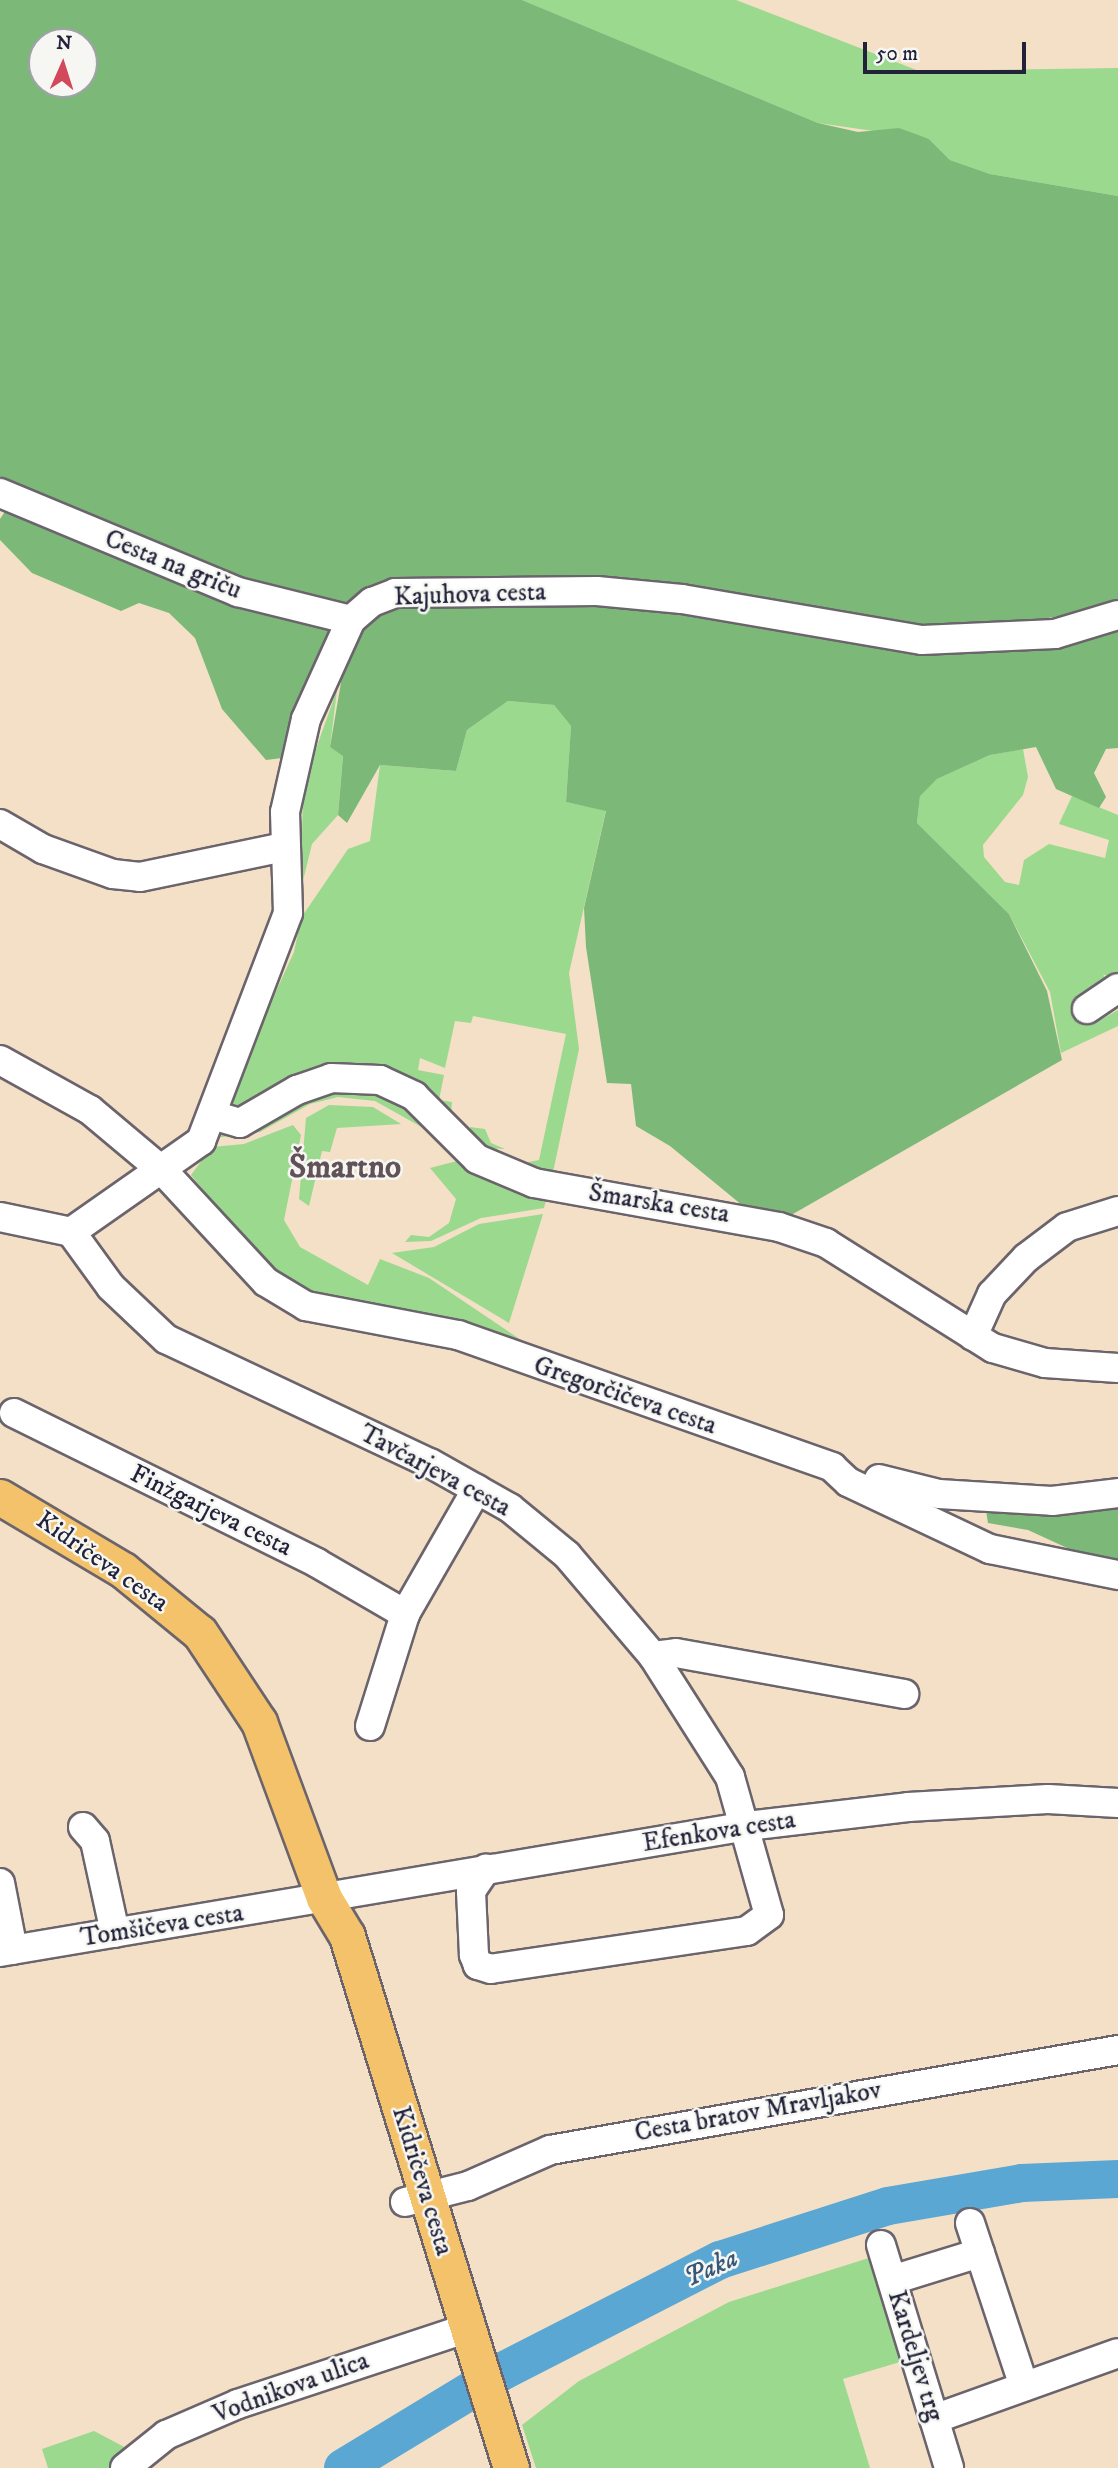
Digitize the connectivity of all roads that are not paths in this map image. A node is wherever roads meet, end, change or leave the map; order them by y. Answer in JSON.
{"nodes":[{"id":1,"x":0,"y":493,"type":"edge"},
{"id":2,"x":1118,"y":615,"type":"edge"},
{"id":3,"x":351,"y":620,"type":"junction"},
{"id":4,"x":0,"y":824,"type":"edge"},
{"id":5,"x":284,"y":847,"type":"junction"},
{"id":6,"x":1118,"y":988,"type":"edge"},
{"id":7,"x":1087,"y":1009,"type":"dead end"},
{"id":8,"x":0,"y":1060,"type":"edge"},
{"id":9,"x":212,"y":1115,"type":"junction"},
{"id":10,"x":164,"y":1172,"type":"junction"},
{"id":11,"x":1118,"y":1210,"type":"edge"},
{"id":12,"x":0,"y":1217,"type":"edge"},
{"id":13,"x":71,"y":1232,"type":"junction"},
{"id":14,"x":973,"y":1336,"type":"junction"},
{"id":15,"x":1118,"y":1368,"type":"edge"},
{"id":16,"x":14,"y":1413,"type":"dead end"},
{"id":17,"x":832,"y":1467,"type":"junction"},
{"id":18,"x":477,"y":1489,"type":"junction"},
{"id":19,"x":1118,"y":1493,"type":"edge"},
{"id":20,"x":0,"y":1497,"type":"edge"},
{"id":21,"x":1118,"y":1575,"type":"edge"},
{"id":22,"x":405,"y":1614,"type":"junction"},
{"id":23,"x":653,"y":1656,"type":"junction"},
{"id":24,"x":904,"y":1693,"type":"dead end"},
{"id":25,"x":370,"y":1726,"type":"dead end"},
{"id":26,"x":1118,"y":1803,"type":"edge"},
{"id":27,"x":747,"y":1826,"type":"junction"},
{"id":28,"x":83,"y":1827,"type":"dead end"},
{"id":29,"x":486,"y":1869,"type":"junction"},
{"id":30,"x":0,"y":1883,"type":"edge"},
{"id":31,"x":324,"y":1898,"type":"junction"},
{"id":32,"x":115,"y":1933,"type":"junction"},
{"id":33,"x":6,"y":1951,"type":"edge"},
{"id":34,"x":1118,"y":2050,"type":"edge"},
{"id":35,"x":416,"y":2199,"type":"junction"},
{"id":36,"x":970,"y":2223,"type":"dead end"},
{"id":37,"x":881,"y":2245,"type":"dead end"},
{"id":38,"x":980,"y":2253,"type":"junction"},
{"id":39,"x":892,"y":2280,"type":"junction"},
{"id":40,"x":457,"y":2331,"type":"junction"},
{"id":41,"x":1118,"y":2353,"type":"edge"},
{"id":42,"x":1024,"y":2386,"type":"junction"},
{"id":43,"x":484,"y":2416,"type":"junction"},
{"id":44,"x":934,"y":2419,"type":"junction"},
{"id":45,"x":125,"y":2468,"type":"edge"},
{"id":46,"x":489,"y":2468,"type":"edge"},
{"id":47,"x":511,"y":2468,"type":"edge"},
{"id":48,"x":949,"y":2468,"type":"edge"}],
"edges":[{"from":1,"to":3,"type":"street","name":"Cesta na griču"},
{"from":2,"to":3,"type":"street","name":"Kajuhova cesta"},
{"from":3,"to":5,"type":"street"},
{"from":4,"to":5,"type":"street"},
{"from":5,"to":9,"type":"street"},
{"from":6,"to":7,"type":"street"},
{"from":8,"to":10,"type":"street","name":"Gregorčičeva cesta"},
{"from":9,"to":10,"type":"street"},
{"from":9,"to":14,"type":"street","name":"Šmarska cesta"},
{"from":10,"to":13,"type":"street"},
{"from":10,"to":17,"type":"street","name":"Gregorčičeva cesta"},
{"from":11,"to":14,"type":"street"},
{"from":12,"to":13,"type":"street"},
{"from":13,"to":18,"type":"street","name":"Tavčarjeva cesta"},
{"from":14,"to":15,"type":"street","name":"Šmarska cesta"},
{"from":16,"to":22,"type":"street","name":"Finžgarjeva cesta"},
{"from":17,"to":19,"type":"street"},
{"from":17,"to":21,"type":"street","name":"Gregorčičeva cesta"},
{"from":18,"to":22,"type":"street"},
{"from":18,"to":23,"type":"street","name":"Tavčarjeva cesta"},
{"from":20,"to":31,"type":"main road","name":"Kidričeva cesta"},
{"from":22,"to":25,"type":"street"},
{"from":23,"to":24,"type":"street"},
{"from":23,"to":27,"type":"street","name":"Tavčarjeva cesta"},
{"from":26,"to":27,"type":"street","name":"Efenkova cesta"},
{"from":27,"to":29,"type":"street","name":"Efenkova cesta"},
{"from":27,"to":29,"type":"street","name":"Tavčarjeva cesta"},
{"from":28,"to":32,"type":"street"},
{"from":29,"to":31,"type":"street","name":"Efenkova cesta"},
{"from":30,"to":33,"type":"street"},
{"from":31,"to":32,"type":"street","name":"Tomšičeva cesta"},
{"from":31,"to":35,"type":"main road","name":"Kidričeva cesta"},
{"from":32,"to":33,"type":"street","name":"Tomšičeva cesta"},
{"from":34,"to":35,"type":"street","name":"Cesta bratov Mravljakov"},
{"from":35,"to":40,"type":"main road","name":"Kidričeva cesta"},
{"from":36,"to":38,"type":"street"},
{"from":37,"to":39,"type":"street","name":"Kardeljev trg"},
{"from":38,"to":39,"type":"street"},
{"from":38,"to":42,"type":"street"},
{"from":39,"to":44,"type":"street","name":"Kardeljev trg"},
{"from":40,"to":43,"type":"main road","name":"Kidričeva cesta"},
{"from":40,"to":45,"type":"street","name":"Vodnikova ulica"},
{"from":41,"to":42,"type":"street"},
{"from":42,"to":44,"type":"street"},
{"from":43,"to":46,"type":"main road","name":"Kidričeva cesta"},
{"from":43,"to":47,"type":"main road","name":"Kidričeva cesta"},
{"from":44,"to":48,"type":"street","name":"Kardeljev trg"}]}
